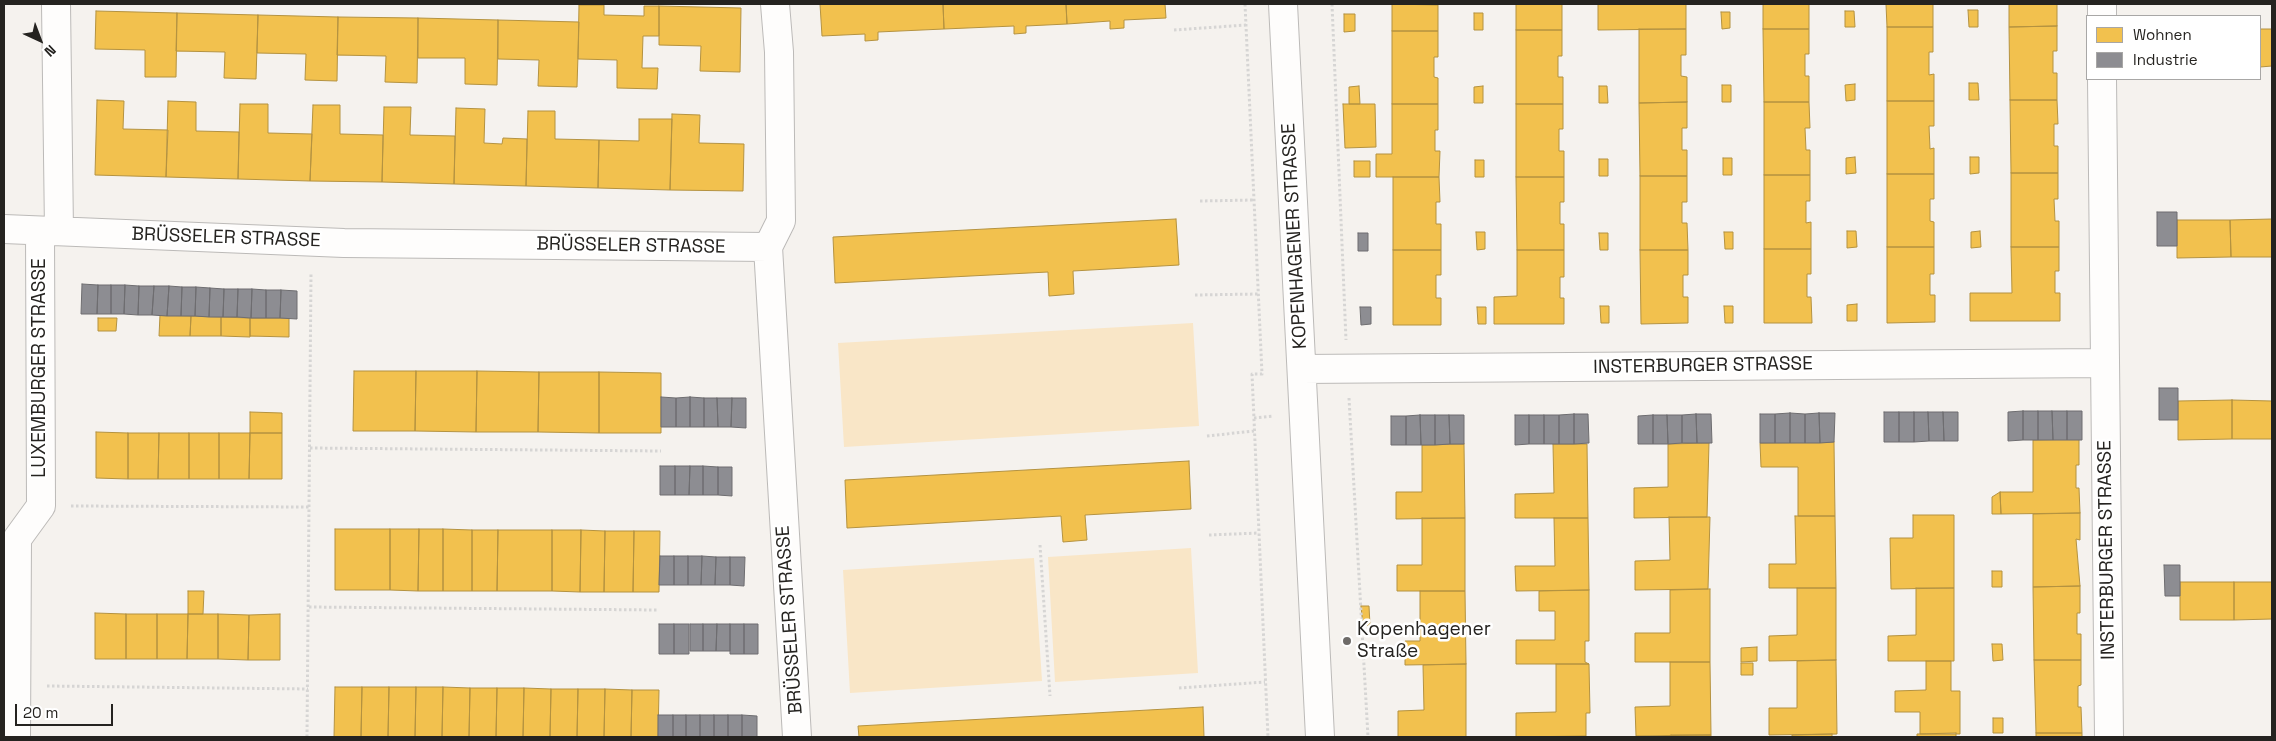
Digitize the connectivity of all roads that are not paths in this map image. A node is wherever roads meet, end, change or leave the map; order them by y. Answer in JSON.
{"nodes":[{"id":1,"x":56,"y":4,"type":"edge"},
{"id":2,"x":775,"y":4,"type":"edge"},
{"id":3,"x":1284,"y":4,"type":"edge"},
{"id":4,"x":2102,"y":80,"type":"edge"},
{"id":5,"x":4,"y":229,"type":"edge"},
{"id":6,"x":49,"y":231,"type":"junction"},
{"id":7,"x":768,"y":247,"type":"junction"},
{"id":8,"x":2105,"y":363,"type":"junction"},
{"id":9,"x":1302,"y":369,"type":"junction"},
{"id":10,"x":16,"y":737,"type":"edge"},
{"id":11,"x":797,"y":737,"type":"edge"},
{"id":12,"x":1320,"y":737,"type":"edge"},
{"id":13,"x":2108,"y":737,"type":"edge"}],
"edges":[{"from":1,"to":6,"type":"street","name":"LUXEMBURGER STRASSE"},
{"from":2,"to":7,"type":"street"},
{"from":3,"to":9,"type":"street","name":"KOPENHAGENER STRASSE"},
{"from":4,"to":8,"type":"street","name":"INSTERBURGER STRASSE"},
{"from":5,"to":6,"type":"street","name":"BRÜSSELER STRASSE"},
{"from":6,"to":7,"type":"street","name":"BRÜSSELER STRASSE"},
{"from":6,"to":10,"type":"street","name":"LUXEMBURGER STRASSE"},
{"from":7,"to":11,"type":"street","name":"BRÜSSELER STRASSE"},
{"from":8,"to":9,"type":"street","name":"INSTERBURGER STRASSE"},
{"from":8,"to":13,"type":"street","name":"INSTERBURGER STRASSE"},
{"from":9,"to":12,"type":"street","name":"KOPENHAGENER STRASSE"}]}
